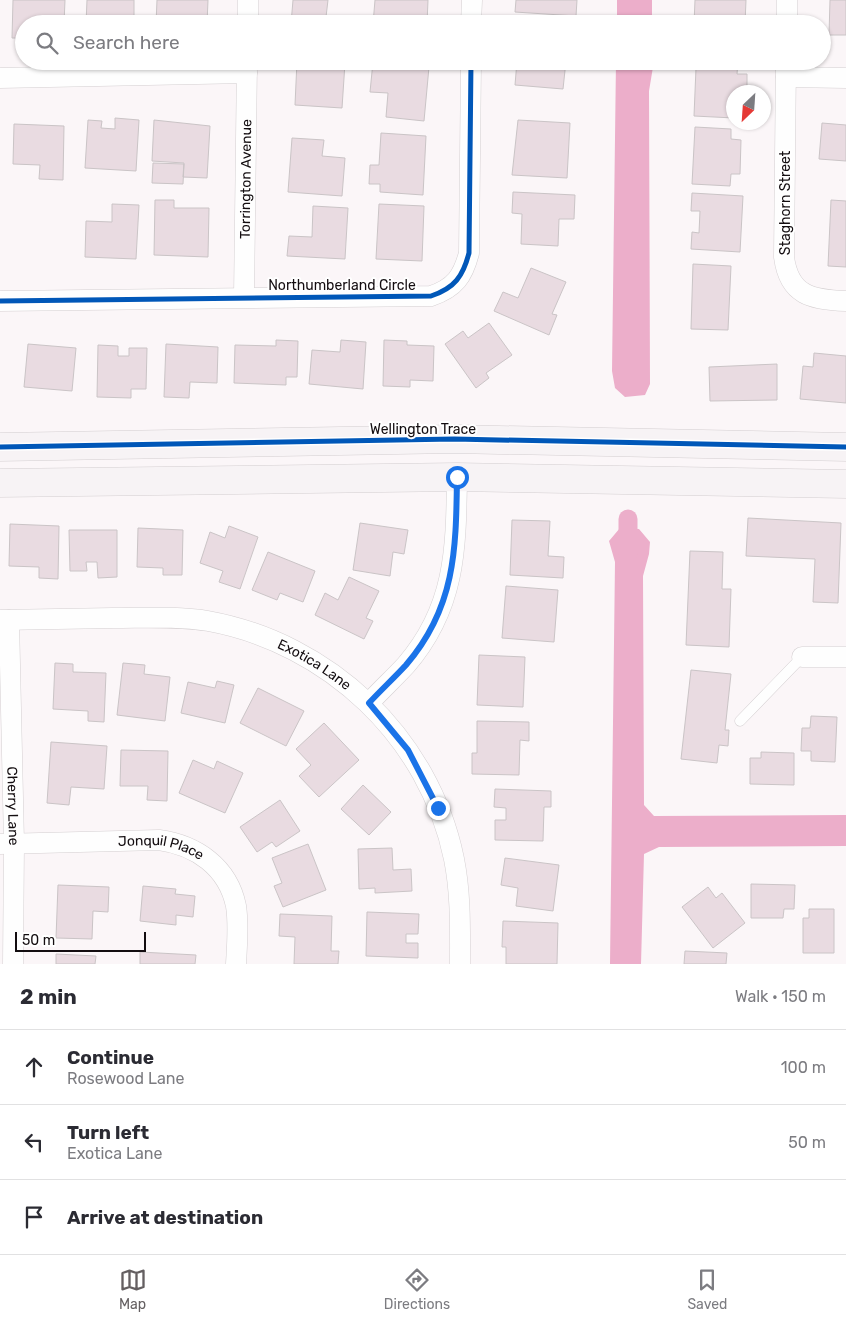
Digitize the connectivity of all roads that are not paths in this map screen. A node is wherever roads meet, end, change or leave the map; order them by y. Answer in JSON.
{"nodes":[{"id":1,"x":248,"y":0,"type":"edge"},
{"id":2,"x":472,"y":0,"type":"edge"},
{"id":3,"x":787,"y":0,"type":"edge"},
{"id":4,"x":248,"y":15,"type":"edge"},
{"id":5,"x":471,"y":15,"type":"edge"},
{"id":6,"x":787,"y":15,"type":"edge"},
{"id":7,"x":180,"y":70,"type":"edge"},
{"id":8,"x":247,"y":70,"type":"edge"},
{"id":9,"x":471,"y":70,"type":"edge"},
{"id":10,"x":786,"y":70,"type":"edge"},
{"id":11,"x":793,"y":70,"type":"edge"},
{"id":12,"x":0,"y":78,"type":"edge"},
{"id":13,"x":846,"y":78,"type":"edge"},
{"id":14,"x":244,"y":297,"type":"junction"},
{"id":15,"x":0,"y":301,"type":"edge"},
{"id":16,"x":846,"y":302,"type":"edge"},
{"id":17,"x":0,"y":447,"type":"edge"},
{"id":18,"x":846,"y":447,"type":"edge"},
{"id":19,"x":457,"y":477,"type":"junction"},
{"id":20,"x":0,"y":483,"type":"edge"},
{"id":21,"x":846,"y":484,"type":"edge"},
{"id":22,"x":5,"y":620,"type":"edge"},
{"id":23,"x":802,"y":656,"type":"joint"},
{"id":24,"x":846,"y":657,"type":"edge"},
{"id":25,"x":369,"y":703,"type":"junction"},
{"id":26,"x":740,"y":721,"type":"dead end"},
{"id":27,"x":7,"y":843,"type":"edge"},
{"id":28,"x":13,"y":964,"type":"edge"},
{"id":29,"x":236,"y":964,"type":"edge"},
{"id":30,"x":460,"y":964,"type":"edge"}],
"edges":[{"from":1,"to":4,"type":"street"},
{"from":2,"to":5,"type":"street"},
{"from":3,"to":6,"type":"street"},
{"from":7,"to":12,"type":"street"},
{"from":8,"to":14,"type":"street","name":"Torrington Avenue"},
{"from":9,"to":14,"type":"street","name":"Northumberland Circle"},
{"from":10,"to":16,"type":"street","name":"Staghorn Street"},
{"from":11,"to":13,"type":"street"},
{"from":14,"to":15,"type":"street","name":"Northumberland Circle"},
{"from":17,"to":18,"type":"street","name":"Wellington Trace"},
{"from":19,"to":20,"type":"street"},
{"from":19,"to":21,"type":"street"},
{"from":19,"to":25,"type":"street"},
{"from":22,"to":25,"type":"street","name":"Exotica Lane"},
{"from":22,"to":27,"type":"street","name":"Cherry Lane"},
{"from":23,"to":24,"type":"street"},
{"from":23,"to":26,"type":"lane"},
{"from":25,"to":30,"type":"street","name":"Exotica Lane"},
{"from":27,"to":28,"type":"street","name":"Cherry Lane"},
{"from":27,"to":29,"type":"street","name":"Jonquil Place"}]}
